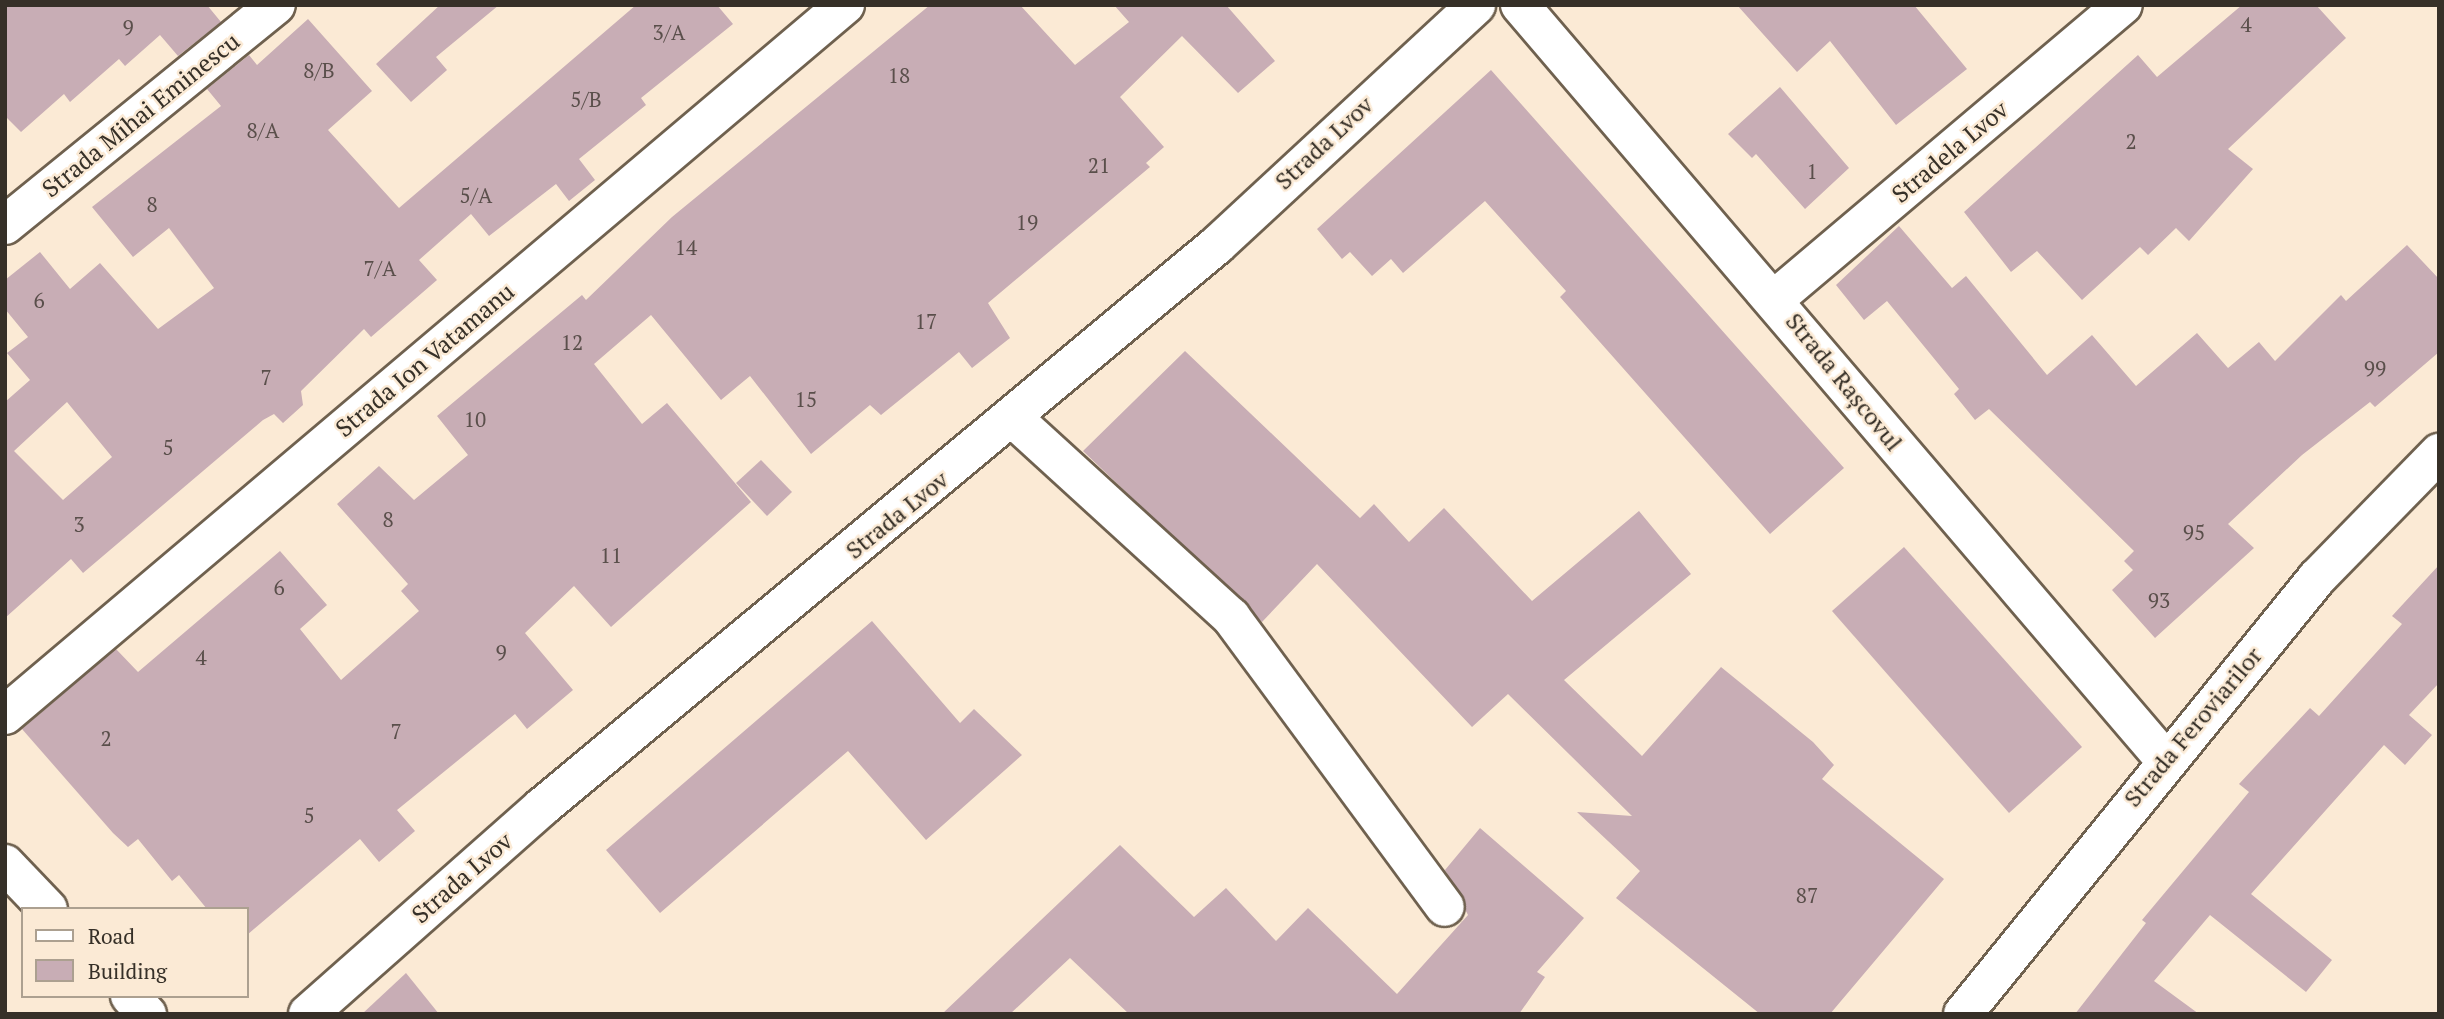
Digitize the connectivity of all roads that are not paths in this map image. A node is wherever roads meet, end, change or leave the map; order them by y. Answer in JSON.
{"nodes":[{"id":1,"x":276,"y":5,"type":"edge"},
{"id":2,"x":845,"y":5,"type":"edge"},
{"id":3,"x":1476,"y":5,"type":"edge"},
{"id":4,"x":1520,"y":5,"type":"edge"},
{"id":5,"x":2123,"y":5,"type":"edge"},
{"id":6,"x":5,"y":225,"type":"edge"},
{"id":7,"x":1776,"y":298,"type":"junction"},
{"id":8,"x":1014,"y":419,"type":"junction"},
{"id":9,"x":2439,"y":453,"type":"edge"},
{"id":10,"x":5,"y":715,"type":"edge"},
{"id":11,"x":2166,"y":761,"type":"junction"},
{"id":12,"x":5,"y":864,"type":"edge"},
{"id":13,"x":46,"y":907,"type":"edge"},
{"id":14,"x":1445,"y":907,"type":"dead end"},
{"id":15,"x":132,"y":998,"type":"edge"},
{"id":16,"x":147,"y":1014,"type":"edge"},
{"id":17,"x":308,"y":1014,"type":"edge"},
{"id":18,"x":1963,"y":1014,"type":"edge"}],
"edges":[{"from":1,"to":6,"type":"street","name":"Strada Mihai Eminescu"},
{"from":2,"to":10,"type":"street","name":"Strada Ion Vatamanu"},
{"from":3,"to":8,"type":"street","name":"Strada Lvov"},
{"from":4,"to":7,"type":"street","name":"Strada Rașcovul"},
{"from":5,"to":7,"type":"street","name":"Stradela Lvov"},
{"from":7,"to":11,"type":"street","name":"Strada Rașcovul"},
{"from":8,"to":14,"type":"street"},
{"from":8,"to":17,"type":"street","name":"Strada Lvov"},
{"from":9,"to":11,"type":"street","name":"Strada Feroviarilor"},
{"from":11,"to":18,"type":"street","name":"Strada Feroviarilor"},
{"from":12,"to":13,"type":"street"},
{"from":15,"to":16,"type":"street"}]}
